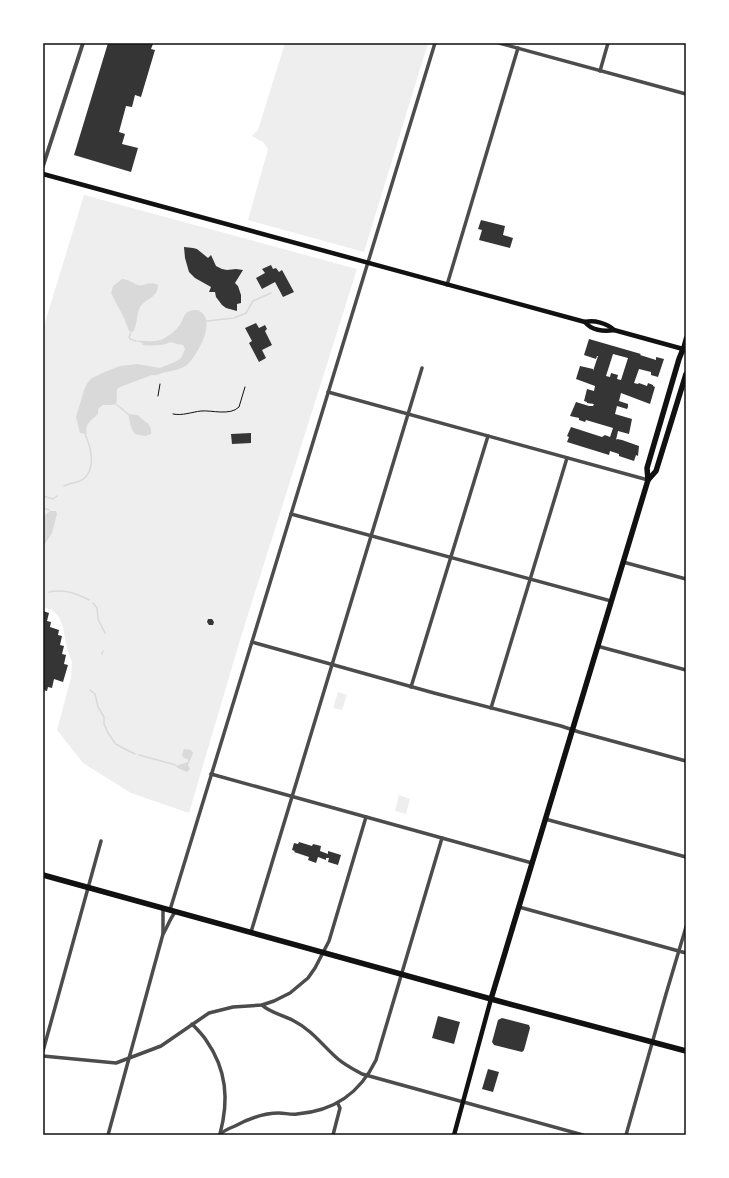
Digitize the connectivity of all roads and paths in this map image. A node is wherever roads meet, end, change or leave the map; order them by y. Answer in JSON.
{"nodes":[{"id":1,"x":82,"y":43,"type":"edge"},
{"id":2,"x":435,"y":43,"type":"edge"},
{"id":3,"x":499,"y":43,"type":"edge"},
{"id":4,"x":608,"y":43,"type":"edge"},
{"id":5,"x":518,"y":48,"type":"junction"},
{"id":6,"x":600,"y":71,"type":"junction"},
{"id":7,"x":686,"y":94,"type":"edge"},
{"id":8,"x":43,"y":166,"type":"edge"},
{"id":9,"x":43,"y":174,"type":"edge"},
{"id":10,"x":367,"y":263,"type":"junction"},
{"id":11,"x":447,"y":285,"type":"junction"},
{"id":12,"x":686,"y":338,"type":"edge"},
{"id":13,"x":684,"y":349,"type":"edge"},
{"id":14,"x":422,"y":368,"type":"dead end"},
{"id":15,"x":686,"y":374,"type":"edge"},
{"id":16,"x":160,"y":384,"type":"dead end"},
{"id":17,"x":245,"y":387,"type":"dead end"},
{"id":18,"x":328,"y":392,"type":"junction"},
{"id":19,"x":158,"y":396,"type":"dead end"},
{"id":20,"x":173,"y":414,"type":"dead end"},
{"id":21,"x":408,"y":414,"type":"junction"},
{"id":22,"x":488,"y":436,"type":"junction"},
{"id":23,"x":567,"y":458,"type":"junction"},
{"id":24,"x":648,"y":480,"type":"junction"},
{"id":25,"x":291,"y":514,"type":"junction"},
{"id":26,"x":371,"y":535,"type":"junction"},
{"id":27,"x":451,"y":557,"type":"junction"},
{"id":28,"x":623,"y":562,"type":"junction"},
{"id":29,"x":530,"y":579,"type":"junction"},
{"id":30,"x":686,"y":579,"type":"edge"},
{"id":31,"x":611,"y":601,"type":"junction"},
{"id":32,"x":252,"y":642,"type":"junction"},
{"id":33,"x":597,"y":646,"type":"junction"},
{"id":34,"x":332,"y":665,"type":"junction"},
{"id":35,"x":686,"y":670,"type":"edge"},
{"id":36,"x":411,"y":687,"type":"junction"},
{"id":37,"x":491,"y":708,"type":"junction"},
{"id":38,"x":572,"y":729,"type":"junction"},
{"id":39,"x":686,"y":761,"type":"edge"},
{"id":40,"x":211,"y":774,"type":"junction"},
{"id":41,"x":292,"y":797,"type":"junction"},
{"id":42,"x":366,"y":817,"type":"junction"},
{"id":43,"x":545,"y":819,"type":"junction"},
{"id":44,"x":442,"y":838,"type":"junction"},
{"id":45,"x":101,"y":841,"type":"dead end"},
{"id":46,"x":686,"y":857,"type":"edge"},
{"id":47,"x":532,"y":863,"type":"junction"},
{"id":48,"x":43,"y":875,"type":"edge"},
{"id":49,"x":88,"y":887,"type":"junction"},
{"id":50,"x":518,"y":907,"type":"junction"},
{"id":51,"x":163,"y":908,"type":"junction"},
{"id":52,"x":173,"y":910,"type":"junction"},
{"id":53,"x":686,"y":927,"type":"edge"},
{"id":54,"x":251,"y":932,"type":"junction"},
{"id":55,"x":163,"y":934,"type":"junction"},
{"id":56,"x":678,"y":951,"type":"junction"},
{"id":57,"x":323,"y":952,"type":"junction"},
{"id":58,"x":686,"y":954,"type":"edge"},
{"id":59,"x":401,"y":974,"type":"junction"},
{"id":60,"x":491,"y":999,"type":"junction"},
{"id":61,"x":262,"y":1004,"type":"junction"},
{"id":62,"x":192,"y":1024,"type":"junction"},
{"id":63,"x":652,"y":1042,"type":"junction"},
{"id":64,"x":43,"y":1051,"type":"edge"},
{"id":65,"x":686,"y":1051,"type":"edge"},
{"id":66,"x":43,"y":1056,"type":"edge"},
{"id":67,"x":129,"y":1058,"type":"junction"},
{"id":68,"x":368,"y":1076,"type":"junction"},
{"id":69,"x":463,"y":1102,"type":"junction"},
{"id":70,"x":338,"y":1104,"type":"junction"},
{"id":71,"x":220,"y":1134,"type":"edge"},
{"id":72,"x":108,"y":1135,"type":"edge"},
{"id":73,"x":333,"y":1135,"type":"edge"},
{"id":74,"x":454,"y":1135,"type":"edge"},
{"id":75,"x":583,"y":1135,"type":"edge"},
{"id":76,"x":626,"y":1135,"type":"edge"}],
"edges":[{"from":1,"to":8,"type":"street"},
{"from":2,"to":10,"type":"street"},
{"from":3,"to":5,"type":"street"},
{"from":4,"to":6,"type":"street"},
{"from":5,"to":6,"type":"street"},
{"from":5,"to":11,"type":"street"},
{"from":6,"to":7,"type":"street"},
{"from":9,"to":10,"type":"main road"},
{"from":10,"to":11,"type":"main road"},
{"from":10,"to":18,"type":"street"},
{"from":11,"to":13,"type":"main road"},
{"from":12,"to":13,"type":"main road"},
{"from":13,"to":24,"type":"main road"},
{"from":14,"to":21,"type":"street"},
{"from":15,"to":24,"type":"main road"},
{"from":16,"to":19,"type":"path"},
{"from":17,"to":20,"type":"path"},
{"from":18,"to":21,"type":"street"},
{"from":18,"to":25,"type":"street"},
{"from":21,"to":22,"type":"street"},
{"from":21,"to":26,"type":"street"},
{"from":22,"to":23,"type":"street"},
{"from":22,"to":27,"type":"street"},
{"from":23,"to":24,"type":"street"},
{"from":23,"to":29,"type":"street"},
{"from":24,"to":28,"type":"main road"},
{"from":25,"to":26,"type":"street"},
{"from":25,"to":32,"type":"street"},
{"from":26,"to":27,"type":"street"},
{"from":26,"to":34,"type":"street"},
{"from":27,"to":29,"type":"street"},
{"from":27,"to":36,"type":"street"},
{"from":28,"to":30,"type":"street"},
{"from":28,"to":31,"type":"main road"},
{"from":29,"to":31,"type":"street"},
{"from":29,"to":37,"type":"street"},
{"from":31,"to":33,"type":"main road"},
{"from":32,"to":34,"type":"street"},
{"from":32,"to":40,"type":"street"},
{"from":33,"to":35,"type":"street"},
{"from":33,"to":38,"type":"main road"},
{"from":34,"to":36,"type":"street"},
{"from":34,"to":41,"type":"street"},
{"from":36,"to":37,"type":"street"},
{"from":37,"to":38,"type":"street"},
{"from":38,"to":39,"type":"street"},
{"from":38,"to":43,"type":"main road"},
{"from":40,"to":41,"type":"street"},
{"from":40,"to":52,"type":"street"},
{"from":41,"to":42,"type":"street"},
{"from":41,"to":54,"type":"street"},
{"from":42,"to":44,"type":"street"},
{"from":42,"to":57,"type":"street"},
{"from":43,"to":46,"type":"street"},
{"from":43,"to":47,"type":"main road"},
{"from":44,"to":47,"type":"street"},
{"from":44,"to":59,"type":"street"},
{"from":45,"to":49,"type":"street"},
{"from":47,"to":50,"type":"main road"},
{"from":48,"to":49,"type":"main road"},
{"from":49,"to":51,"type":"main road"},
{"from":49,"to":64,"type":"street"},
{"from":50,"to":56,"type":"street"},
{"from":50,"to":60,"type":"main road"},
{"from":51,"to":52,"type":"main road"},
{"from":51,"to":55,"type":"street"},
{"from":52,"to":54,"type":"main road"},
{"from":52,"to":55,"type":"street"},
{"from":53,"to":56,"type":"street"},
{"from":54,"to":57,"type":"main road"},
{"from":55,"to":67,"type":"street"},
{"from":56,"to":58,"type":"street"},
{"from":56,"to":63,"type":"street"},
{"from":57,"to":59,"type":"main road"},
{"from":57,"to":61,"type":"street"},
{"from":59,"to":60,"type":"main road"},
{"from":59,"to":68,"type":"street"},
{"from":60,"to":63,"type":"main road"},
{"from":60,"to":69,"type":"main road"},
{"from":61,"to":62,"type":"street"},
{"from":61,"to":68,"type":"street"},
{"from":62,"to":67,"type":"street"},
{"from":62,"to":71,"type":"street"},
{"from":63,"to":65,"type":"main road"},
{"from":63,"to":76,"type":"street"},
{"from":66,"to":67,"type":"street"},
{"from":67,"to":72,"type":"street"},
{"from":68,"to":69,"type":"street"},
{"from":68,"to":70,"type":"street"},
{"from":69,"to":74,"type":"main road"},
{"from":69,"to":75,"type":"street"},
{"from":70,"to":71,"type":"street"},
{"from":70,"to":73,"type":"street"}]}
